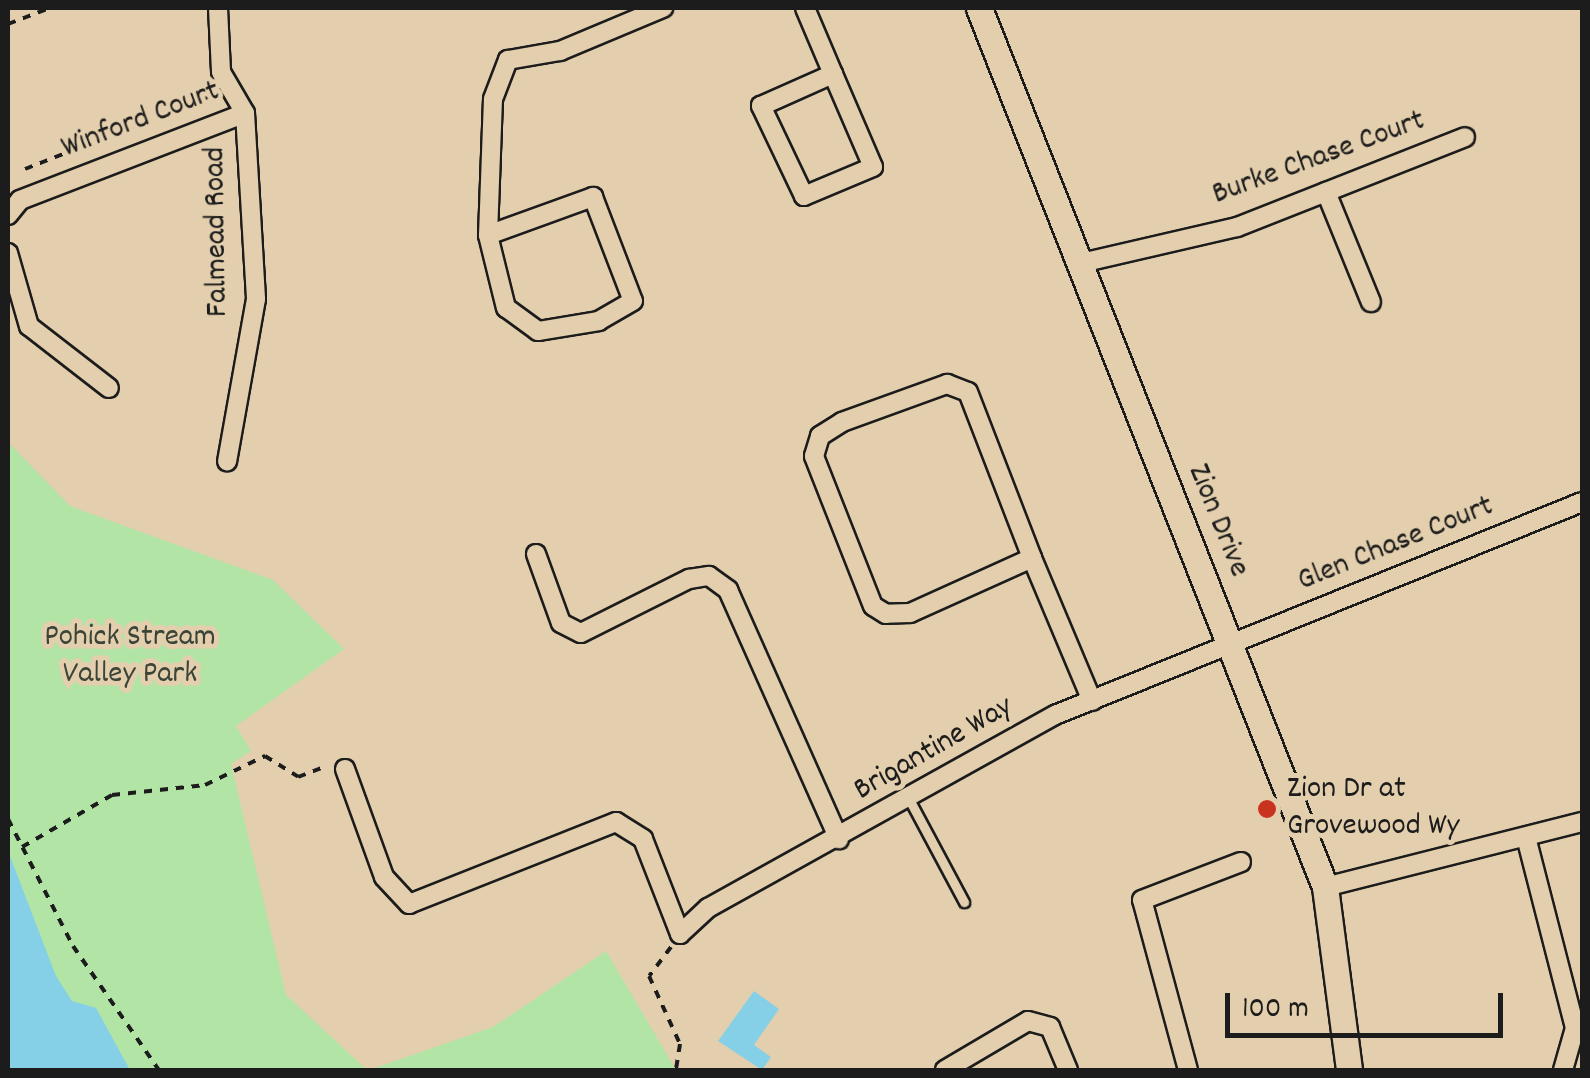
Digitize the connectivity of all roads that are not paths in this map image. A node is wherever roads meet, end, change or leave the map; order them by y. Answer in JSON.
{"nodes":[{"id":1,"x":218,"y":8,"type":"edge"},
{"id":2,"x":663,"y":8,"type":"edge"},
{"id":3,"x":804,"y":8,"type":"edge"},
{"id":4,"x":980,"y":8,"type":"edge"},
{"id":5,"x":833,"y":74,"type":"junction"},
{"id":6,"x":245,"y":112,"type":"junction"},
{"id":7,"x":1465,"y":137,"type":"dead end"},
{"id":8,"x":1326,"y":192,"type":"junction"},
{"id":9,"x":8,"y":214,"type":"edge"},
{"id":10,"x":488,"y":235,"type":"junction"},
{"id":11,"x":8,"y":254,"type":"edge"},
{"id":12,"x":1076,"y":264,"type":"junction"},
{"id":13,"x":1371,"y":302,"type":"dead end"},
{"id":14,"x":110,"y":388,"type":"dead end"},
{"id":15,"x":227,"y":461,"type":"dead end"},
{"id":16,"x":1582,"y":502,"type":"edge"},
{"id":17,"x":536,"y":554,"type":"dead end"},
{"id":18,"x":1032,"y":558,"type":"junction"},
{"id":19,"x":1231,"y":644,"type":"junction"},
{"id":20,"x":1092,"y":701,"type":"junction"},
{"id":21,"x":345,"y":769,"type":"road end"},
{"id":22,"x":909,"y":798,"type":"junction"},
{"id":23,"x":1582,"y":822,"type":"edge"},
{"id":24,"x":1526,"y":837,"type":"junction"},
{"id":25,"x":839,"y":838,"type":"junction"},
{"id":26,"x":1241,"y":862,"type":"dead end"},
{"id":27,"x":1325,"y":887,"type":"junction"},
{"id":28,"x":964,"y":902,"type":"dead end"},
{"id":29,"x":950,"y":1069,"type":"edge"},
{"id":30,"x":1068,"y":1070,"type":"edge"},
{"id":31,"x":1188,"y":1070,"type":"edge"},
{"id":32,"x":1349,"y":1070,"type":"edge"},
{"id":33,"x":1563,"y":1070,"type":"edge"}],
"edges":[{"from":1,"to":6,"type":"street","name":"Falmead Road"},
{"from":2,"to":10,"type":"street"},
{"from":3,"to":5,"type":"street"},
{"from":4,"to":12,"type":"street","name":"Zion Drive"},
{"from":5,"to":5,"type":"street"},
{"from":6,"to":9,"type":"street","name":"Winford Court"},
{"from":6,"to":15,"type":"street","name":"Falmead Road"},
{"from":7,"to":8,"type":"street","name":"Burke Chase Court"},
{"from":8,"to":12,"type":"street","name":"Burke Chase Court"},
{"from":8,"to":13,"type":"street"},
{"from":10,"to":10,"type":"street"},
{"from":11,"to":14,"type":"street"},
{"from":12,"to":19,"type":"street","name":"Zion Drive"},
{"from":16,"to":19,"type":"street","name":"Glen Chase Court"},
{"from":17,"to":25,"type":"street"},
{"from":18,"to":18,"type":"street"},
{"from":18,"to":20,"type":"street"},
{"from":19,"to":20,"type":"street","name":"Brigantine Way"},
{"from":19,"to":27,"type":"street","name":"Zion Drive"},
{"from":20,"to":22,"type":"street","name":"Brigantine Way"},
{"from":21,"to":25,"type":"street","name":"Brigantine Way"},
{"from":22,"to":25,"type":"street","name":"Brigantine Way"},
{"from":22,"to":28,"type":"lane"},
{"from":23,"to":24,"type":"street"},
{"from":24,"to":27,"type":"street"},
{"from":24,"to":33,"type":"street"},
{"from":26,"to":31,"type":"street"},
{"from":27,"to":32,"type":"street","name":"Zion Drive"},
{"from":29,"to":30,"type":"street"}]}
